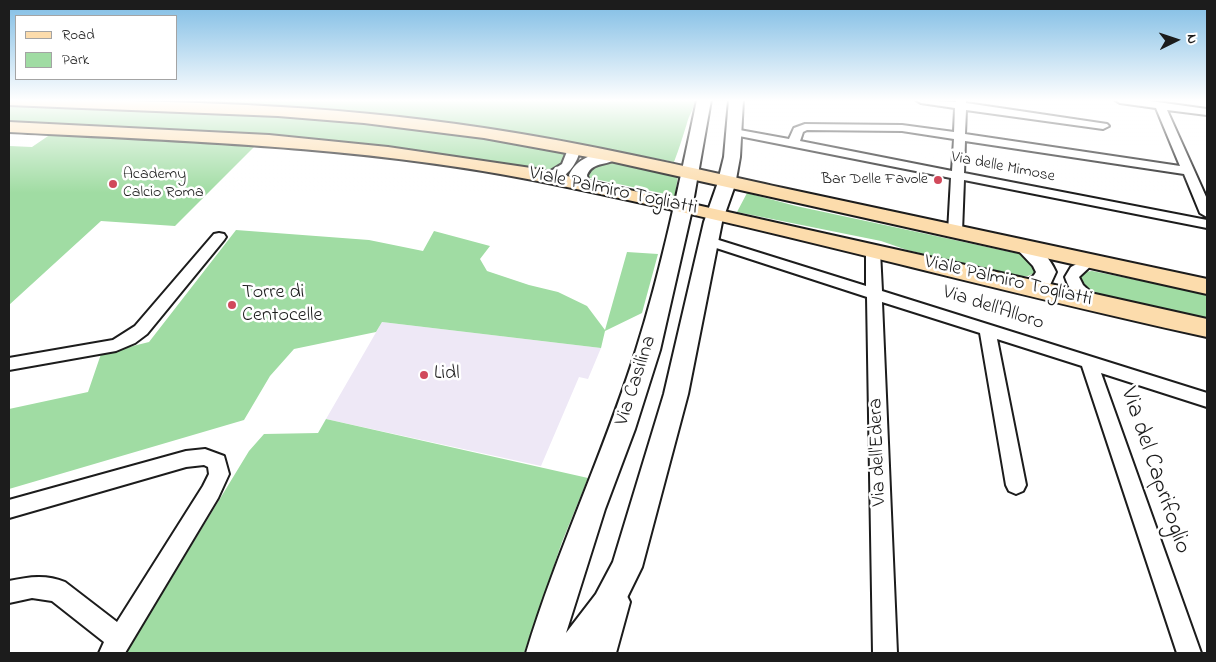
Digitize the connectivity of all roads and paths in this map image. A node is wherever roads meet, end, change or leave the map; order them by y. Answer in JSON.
{"nodes":[{"id":1,"x":95,"y":131,"type":"edge"},
{"id":2,"x":466,"y":131,"type":"edge"},
{"id":3,"x":698,"y":131,"type":"edge"},
{"id":4,"x":799,"y":131,"type":"edge"},
{"id":5,"x":924,"y":131,"type":"edge"},
{"id":6,"x":958,"y":131,"type":"edge"},
{"id":7,"x":1171,"y":131,"type":"edge"},
{"id":8,"x":734,"y":132,"type":"joint"},
{"id":9,"x":958,"y":136,"type":"junction"},
{"id":10,"x":793,"y":144,"type":"junction"},
{"id":11,"x":574,"y":149,"type":"junction"},
{"id":12,"x":610,"y":156,"type":"junction"},
{"id":13,"x":1189,"y":171,"type":"junction"},
{"id":14,"x":690,"y":174,"type":"junction"},
{"id":15,"x":957,"y":176,"type":"junction"},
{"id":16,"x":550,"y":177,"type":"junction"},
{"id":17,"x":727,"y":181,"type":"junction"},
{"id":18,"x":580,"y":184,"type":"junction"},
{"id":19,"x":683,"y":207,"type":"junction"},
{"id":20,"x":1207,"y":213,"type":"edge"},
{"id":21,"x":715,"y":214,"type":"junction"},
{"id":22,"x":1207,"y":224,"type":"edge"},
{"id":23,"x":955,"y":232,"type":"junction"},
{"id":24,"x":219,"y":237,"type":"dead end"},
{"id":25,"x":709,"y":241,"type":"junction"},
{"id":26,"x":1026,"y":248,"type":"junction"},
{"id":27,"x":873,"y":251,"type":"junction"},
{"id":28,"x":1088,"y":262,"type":"junction"},
{"id":29,"x":1032,"y":287,"type":"junction"},
{"id":30,"x":1207,"y":287,"type":"edge"},
{"id":31,"x":874,"y":294,"type":"junction"},
{"id":32,"x":1092,"y":301,"type":"junction"},
{"id":33,"x":1207,"y":328,"type":"edge"},
{"id":34,"x":986,"y":330,"type":"junction"},
{"id":35,"x":1089,"y":362,"type":"junction"},
{"id":36,"x":9,"y":364,"type":"edge"},
{"id":37,"x":1206,"y":402,"type":"edge"},
{"id":38,"x":1016,"y":485,"type":"dead end"},
{"id":39,"x":9,"y":509,"type":"edge"},
{"id":40,"x":628,"y":567,"type":"junction"},
{"id":41,"x":9,"y":592,"type":"edge"},
{"id":42,"x":115,"y":647,"type":"edge"},
{"id":43,"x":543,"y":653,"type":"edge"},
{"id":44,"x":572,"y":653,"type":"edge"},
{"id":45,"x":604,"y":653,"type":"edge"},
{"id":46,"x":885,"y":653,"type":"edge"},
{"id":47,"x":1189,"y":653,"type":"edge"}],
"edges":[{"from":1,"to":16,"type":"main road","name":"Viale Palmiro Togliatti"},
{"from":2,"to":11,"type":"main road","name":"Viale Palmiro Togliatti"},
{"from":3,"to":14,"type":"main road","name":"Via Casilina"},
{"from":4,"to":10,"type":"street"},
{"from":5,"to":9,"type":"street"},
{"from":6,"to":9,"type":"street"},
{"from":7,"to":13,"type":"street"},
{"from":8,"to":10,"type":"street","name":"Via delle Mimose"},
{"from":8,"to":17,"type":"main road","name":"Via Casilina"},
{"from":9,"to":13,"type":"street"},
{"from":9,"to":15,"type":"street"},
{"from":10,"to":15,"type":"street","name":"Via delle Mimose"},
{"from":11,"to":12,"type":"main road","name":"Viale Palmiro Togliatti"},
{"from":11,"to":16,"type":"street"},
{"from":12,"to":14,"type":"main road","name":"Viale Palmiro Togliatti"},
{"from":12,"to":18,"type":"main road"},
{"from":13,"to":20,"type":"street"},
{"from":14,"to":17,"type":"main road","name":"Viale Palmiro Togliatti"},
{"from":14,"to":19,"type":"main road","name":"Via Casilina"},
{"from":15,"to":22,"type":"street","name":"Via delle Mimose"},
{"from":15,"to":23,"type":"street"},
{"from":16,"to":18,"type":"main road","name":"Viale Palmiro Togliatti"},
{"from":17,"to":21,"type":"main road","name":"Via Casilina"},
{"from":17,"to":23,"type":"main road","name":"Viale Palmiro Togliatti"},
{"from":18,"to":19,"type":"main road","name":"Viale Palmiro Togliatti"},
{"from":19,"to":21,"type":"main road","name":"Viale Palmiro Togliatti"},
{"from":19,"to":43,"type":"main road","name":"Via Casilina"},
{"from":21,"to":25,"type":"main road","name":"Via Casilina"},
{"from":21,"to":27,"type":"main road","name":"Viale Palmiro Togliatti"},
{"from":23,"to":26,"type":"main road","name":"Viale Palmiro Togliatti"},
{"from":24,"to":36,"type":"street"},
{"from":25,"to":31,"type":"street","name":"Via dell'Alloro"},
{"from":25,"to":40,"type":"main road","name":"Via Casilina"},
{"from":26,"to":28,"type":"main road","name":"Viale Palmiro Togliatti"},
{"from":26,"to":29,"type":"main road"},
{"from":27,"to":29,"type":"main road","name":"Viale Palmiro Togliatti"},
{"from":27,"to":31,"type":"street","name":"Via dell'Edera"},
{"from":28,"to":30,"type":"main road","name":"Viale Palmiro Togliatti"},
{"from":28,"to":32,"type":"street"},
{"from":29,"to":32,"type":"main road","name":"Viale Palmiro Togliatti"},
{"from":31,"to":34,"type":"street","name":"Via dell'Alloro"},
{"from":31,"to":46,"type":"street","name":"Via dell'Edera"},
{"from":32,"to":33,"type":"main road","name":"Viale Palmiro Togliatti"},
{"from":34,"to":35,"type":"street","name":"Via dell'Alloro"},
{"from":34,"to":38,"type":"street"},
{"from":35,"to":37,"type":"street","name":"Via dell'Alloro"},
{"from":35,"to":47,"type":"street","name":"Via del Caprifoglio"},
{"from":39,"to":42,"type":"street"},
{"from":40,"to":44,"type":"main road","name":"Via Casilina"},
{"from":40,"to":45,"type":"street","name":"Via Casilina"},
{"from":41,"to":42,"type":"street"}]}
